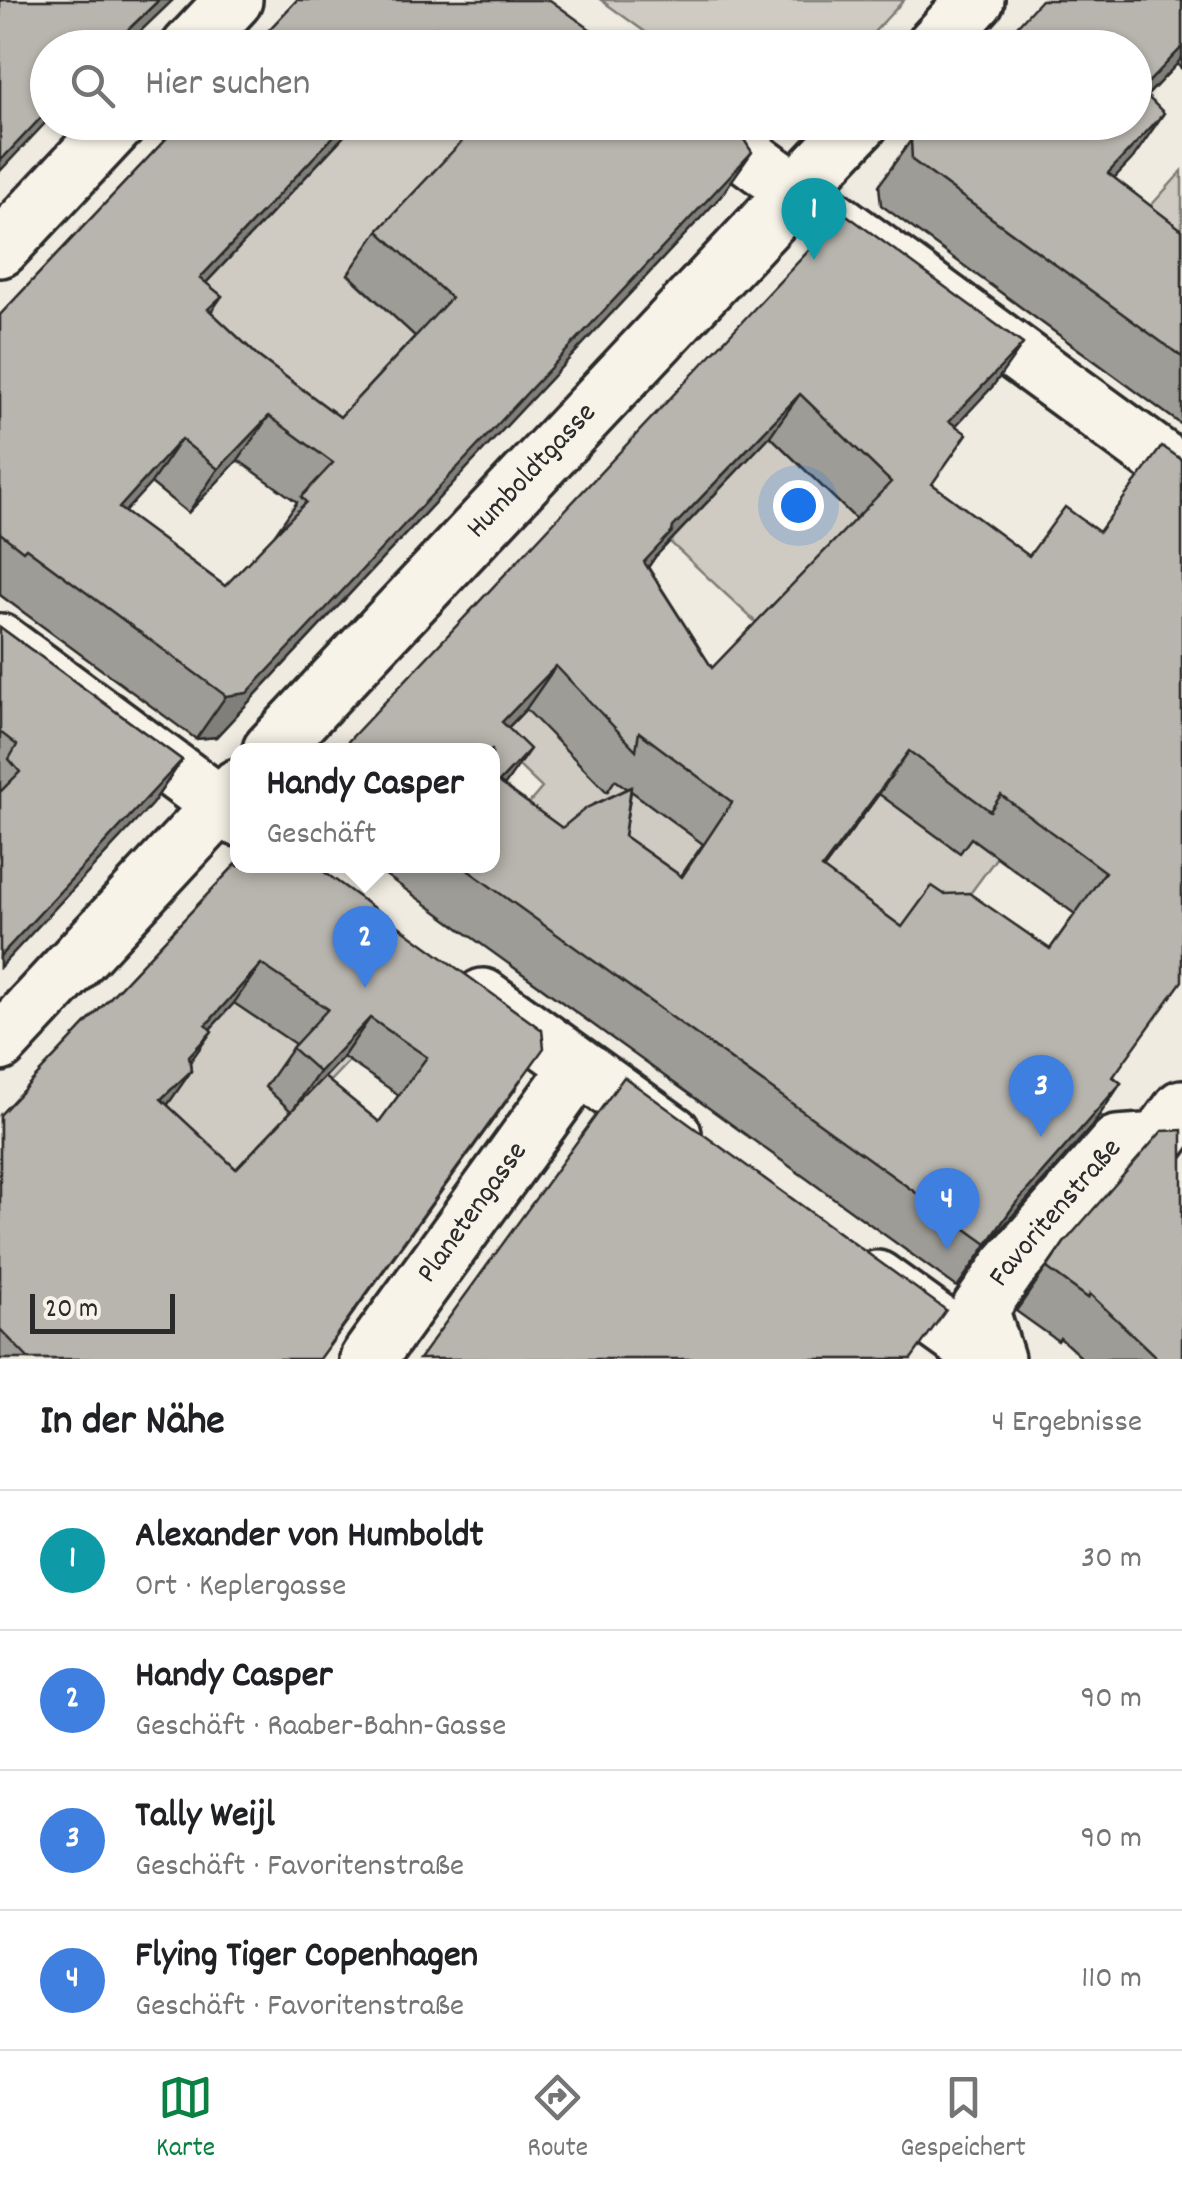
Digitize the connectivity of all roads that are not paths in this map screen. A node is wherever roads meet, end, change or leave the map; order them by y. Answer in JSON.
{"nodes":[{"id":1,"x":234,"y":0,"type":"edge"},
{"id":2,"x":976,"y":0,"type":"edge"},
{"id":3,"x":206,"y":30,"type":"edge"},
{"id":4,"x":948,"y":30,"type":"edge"},
{"id":5,"x":102,"y":140,"type":"edge"},
{"id":6,"x":725,"y":140,"type":"edge"},
{"id":7,"x":844,"y":140,"type":"edge"},
{"id":8,"x":796,"y":192,"type":"junction"},
{"id":9,"x":0,"y":249,"type":"edge"},
{"id":10,"x":1182,"y":474,"type":"edge"},
{"id":11,"x":0,"y":642,"type":"edge"},
{"id":12,"x":279,"y":743,"type":"edge"},
{"id":13,"x":230,"y":802,"type":"edge"},
{"id":14,"x":230,"y":805,"type":"edge"},
{"id":15,"x":441,"y":966,"type":"edge"},
{"id":16,"x":0,"y":1043,"type":"edge"},
{"id":17,"x":578,"y":1067,"type":"junction"},
{"id":18,"x":1182,"y":1108,"type":"edge"},
{"id":19,"x":718,"y":1166,"type":"edge"},
{"id":20,"x":843,"y":1255,"type":"edge"},
{"id":21,"x":368,"y":1359,"type":"edge"},
{"id":22,"x":992,"y":1359,"type":"edge"}],
"edges":[{"from":1,"to":3,"type":"street"},
{"from":2,"to":4,"type":"street"},
{"from":5,"to":9,"type":"street"},
{"from":6,"to":8,"type":"street"},
{"from":7,"to":8,"type":"street","name":"Humboldtgasse"},
{"from":8,"to":10,"type":"street"},
{"from":8,"to":12,"type":"street","name":"Humboldtgasse"},
{"from":11,"to":13,"type":"street"},
{"from":14,"to":16,"type":"street"},
{"from":15,"to":17,"type":"street"},
{"from":17,"to":19,"type":"street"},
{"from":17,"to":21,"type":"street","name":"Planetengasse"},
{"from":18,"to":22,"type":"street","name":"Favoritenstraße"},
{"from":20,"to":22,"type":"street"}]}
